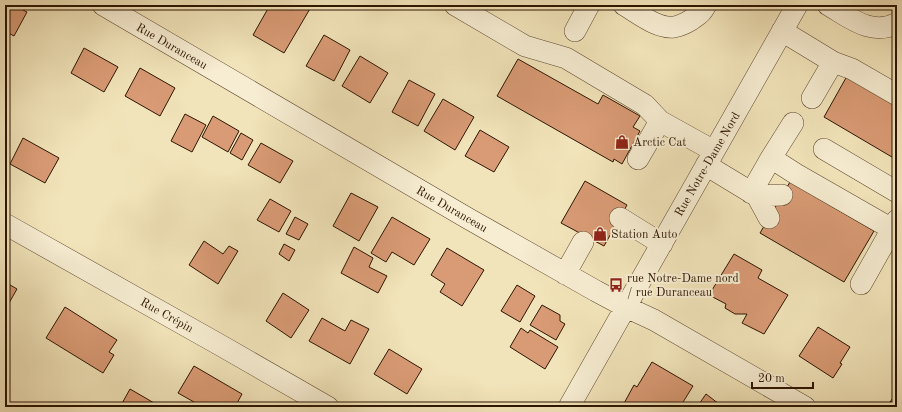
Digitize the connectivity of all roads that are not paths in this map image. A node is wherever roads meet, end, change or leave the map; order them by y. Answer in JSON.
{"nodes":[{"id":1,"x":103,"y":5,"type":"edge"},
{"id":2,"x":455,"y":5,"type":"edge"},
{"id":3,"x":589,"y":5,"type":"edge"},
{"id":4,"x":624,"y":5,"type":"edge"},
{"id":5,"x":706,"y":5,"type":"edge"},
{"id":6,"x":797,"y":5,"type":"edge"},
{"id":7,"x":828,"y":5,"type":"edge"},
{"id":8,"x":575,"y":30,"type":"dead end"},
{"id":9,"x":894,"y":30,"type":"edge"},
{"id":10,"x":782,"y":31,"type":"junction"},
{"id":11,"x":832,"y":62,"type":"junction"},
{"id":12,"x":897,"y":95,"type":"edge"},
{"id":13,"x":812,"y":98,"type":"dead end"},
{"id":14,"x":660,"y":121,"type":"junction"},
{"id":15,"x":793,"y":122,"type":"dead end"},
{"id":16,"x":824,"y":149,"type":"dead end"},
{"id":17,"x":710,"y":158,"type":"junction"},
{"id":18,"x":771,"y":158,"type":"junction"},
{"id":19,"x":638,"y":160,"type":"dead end"},
{"id":20,"x":897,"y":192,"type":"edge"},
{"id":21,"x":754,"y":194,"type":"junction"},
{"id":22,"x":782,"y":195,"type":"dead end"},
{"id":23,"x":620,"y":218,"type":"dead end"},
{"id":24,"x":769,"y":218,"type":"dead end"},
{"id":25,"x":5,"y":224,"type":"edge"},
{"id":26,"x":894,"y":225,"type":"edge"},
{"id":27,"x":583,"y":242,"type":"dead end"},
{"id":28,"x":662,"y":244,"type":"junction"},
{"id":29,"x":565,"y":274,"type":"junction"},
{"id":30,"x":861,"y":284,"type":"dead end"},
{"id":31,"x":626,"y":307,"type":"junction"},
{"id":32,"x":328,"y":407,"type":"edge"},
{"id":33,"x":569,"y":407,"type":"edge"},
{"id":34,"x":805,"y":407,"type":"edge"}],
"edges":[{"from":1,"to":29,"type":"street","name":"Rue Duranceau"},
{"from":2,"to":14,"type":"street"},
{"from":3,"to":8,"type":"street"},
{"from":4,"to":5,"type":"street"},
{"from":6,"to":10,"type":"street","name":"Rue Notre-Dame Nord"},
{"from":7,"to":9,"type":"street"},
{"from":10,"to":11,"type":"street"},
{"from":10,"to":17,"type":"street","name":"Rue Notre-Dame Nord"},
{"from":11,"to":12,"type":"street"},
{"from":11,"to":13,"type":"street"},
{"from":14,"to":17,"type":"street"},
{"from":14,"to":19,"type":"street"},
{"from":15,"to":18,"type":"street"},
{"from":16,"to":20,"type":"street"},
{"from":17,"to":21,"type":"street"},
{"from":17,"to":28,"type":"street","name":"Rue Notre-Dame Nord"},
{"from":18,"to":21,"type":"street"},
{"from":18,"to":26,"type":"street"},
{"from":21,"to":22,"type":"street"},
{"from":21,"to":24,"type":"street"},
{"from":23,"to":28,"type":"street"},
{"from":25,"to":32,"type":"street","name":"Rue Crépin"},
{"from":26,"to":30,"type":"street"},
{"from":27,"to":29,"type":"street"},
{"from":28,"to":31,"type":"street","name":"Rue Notre-Dame Nord"},
{"from":29,"to":31,"type":"street","name":"Rue Duranceau"},
{"from":31,"to":33,"type":"street","name":"Rue Notre-Dame Nord"},
{"from":31,"to":34,"type":"street","name":"Rue Duranceau"}]}
